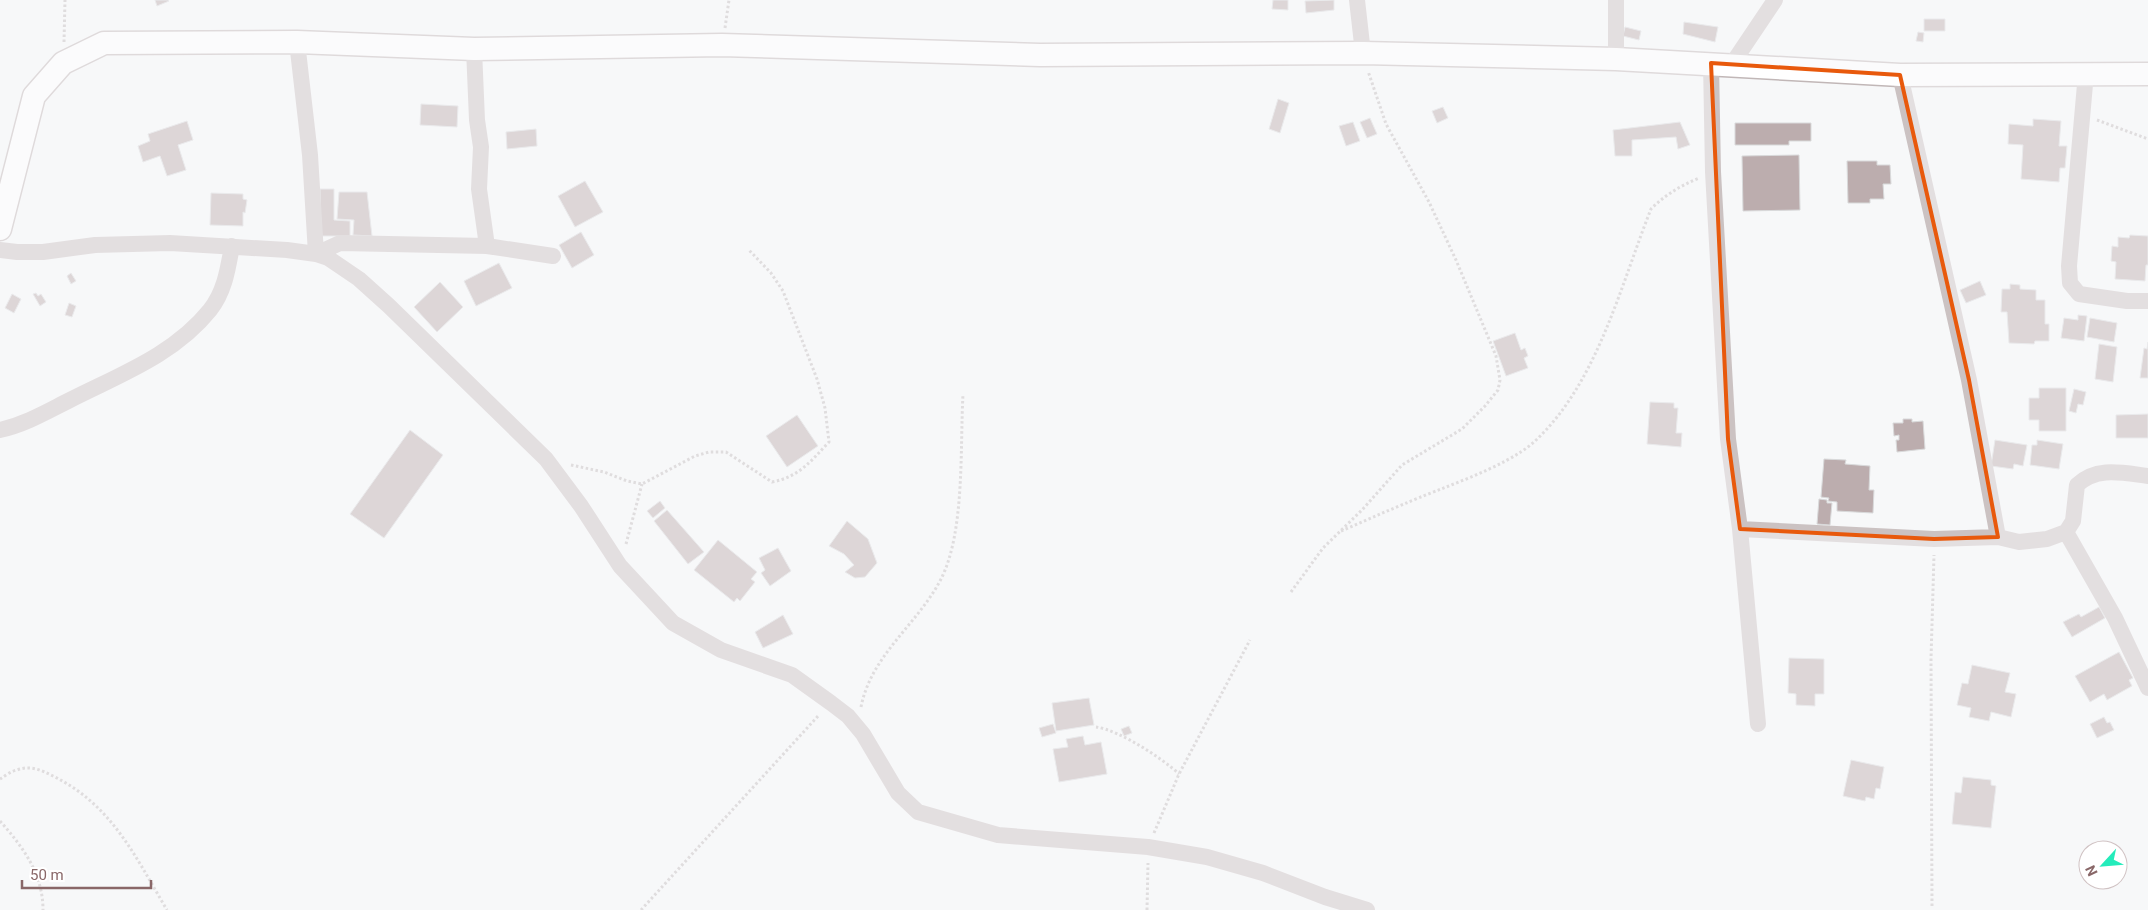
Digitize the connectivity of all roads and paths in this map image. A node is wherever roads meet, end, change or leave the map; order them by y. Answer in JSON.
{"nodes":[{"id":1,"x":65,"y":0,"type":"edge"},
{"id":2,"x":729,"y":0,"type":"edge"},
{"id":3,"x":1357,"y":0,"type":"edge"},
{"id":4,"x":1616,"y":0,"type":"edge"},
{"id":5,"x":1775,"y":0,"type":"edge"},
{"id":6,"x":298,"y":42,"type":"junction"},
{"id":7,"x":722,"y":45,"type":"junction"},
{"id":8,"x":474,"y":50,"type":"junction"},
{"id":9,"x":1363,"y":53,"type":"junction"},
{"id":10,"x":1616,"y":59,"type":"junction"},
{"id":11,"x":63,"y":63,"type":"junction"},
{"id":12,"x":1722,"y":64,"type":"junction"},
{"id":13,"x":2086,"y":74,"type":"junction"},
{"id":14,"x":2148,"y":74,"type":"edge"},
{"id":15,"x":1900,"y":75,"type":"junction"},
{"id":16,"x":2081,"y":114,"type":"junction"},
{"id":17,"x":2148,"y":138,"type":"edge"},
{"id":18,"x":1714,"y":172,"type":"junction"},
{"id":19,"x":6,"y":183,"type":"edge"},
{"id":20,"x":0,"y":229,"type":"edge"},
{"id":21,"x":232,"y":246,"type":"junction"},
{"id":22,"x":486,"y":246,"type":"junction"},
{"id":23,"x":748,"y":249,"type":"dead end"},
{"id":24,"x":0,"y":250,"type":"edge"},
{"id":25,"x":316,"y":254,"type":"junction"},
{"id":26,"x":553,"y":256,"type":"dead end"},
{"id":27,"x":2148,"y":301,"type":"edge"},
{"id":28,"x":963,"y":394,"type":"dead end"},
{"id":29,"x":0,"y":430,"type":"edge"},
{"id":30,"x":546,"y":460,"type":"junction"},
{"id":31,"x":2148,"y":476,"type":"edge"},
{"id":32,"x":642,"y":484,"type":"junction"},
{"id":33,"x":1740,"y":529,"type":"junction"},
{"id":34,"x":1338,"y":532,"type":"junction"},
{"id":35,"x":2066,"y":532,"type":"junction"},
{"id":36,"x":1998,"y":537,"type":"junction"},
{"id":37,"x":1934,"y":539,"type":"junction"},
{"id":38,"x":620,"y":566,"type":"junction"},
{"id":39,"x":1291,"y":592,"type":"dead end"},
{"id":40,"x":1250,"y":640,"type":"dead end"},
{"id":41,"x":2148,"y":688,"type":"edge"},
{"id":42,"x":831,"y":702,"type":"junction"},
{"id":43,"x":1758,"y":724,"type":"dead end"},
{"id":44,"x":857,"y":727,"type":"junction"},
{"id":45,"x":1096,"y":727,"type":"dead end"},
{"id":46,"x":1179,"y":774,"type":"junction"},
{"id":47,"x":0,"y":779,"type":"edge"},
{"id":48,"x":0,"y":821,"type":"edge"},
{"id":49,"x":1148,"y":847,"type":"junction"},
{"id":50,"x":1932,"y":906,"type":"dead end"},
{"id":51,"x":43,"y":910,"type":"edge"},
{"id":52,"x":167,"y":910,"type":"edge"},
{"id":53,"x":641,"y":910,"type":"edge"},
{"id":54,"x":1147,"y":910,"type":"edge"},
{"id":55,"x":1367,"y":910,"type":"edge"}],
"edges":[{"from":1,"to":11,"type":"path"},
{"from":2,"to":7,"type":"path"},
{"from":3,"to":9,"type":"street"},
{"from":4,"to":10,"type":"street"},
{"from":5,"to":12,"type":"street"},
{"from":6,"to":8,"type":"street"},
{"from":6,"to":11,"type":"street"},
{"from":6,"to":25,"type":"street"},
{"from":7,"to":8,"type":"street"},
{"from":7,"to":9,"type":"street"},
{"from":8,"to":22,"type":"street"},
{"from":9,"to":10,"type":"street"},
{"from":9,"to":34,"type":"path"},
{"from":10,"to":12,"type":"street"},
{"from":11,"to":19,"type":"street"},
{"from":12,"to":15,"type":"street"},
{"from":12,"to":18,"type":"street"},
{"from":13,"to":14,"type":"street"},
{"from":13,"to":15,"type":"street"},
{"from":13,"to":16,"type":"street"},
{"from":15,"to":36,"type":"street"},
{"from":16,"to":17,"type":"path"},
{"from":16,"to":27,"type":"street"},
{"from":18,"to":33,"type":"street"},
{"from":18,"to":34,"type":"path"},
{"from":19,"to":20,"type":"street"},
{"from":21,"to":24,"type":"street"},
{"from":21,"to":25,"type":"street"},
{"from":21,"to":29,"type":"street"},
{"from":22,"to":25,"type":"street"},
{"from":22,"to":26,"type":"street"},
{"from":23,"to":32,"type":"path"},
{"from":25,"to":30,"type":"street"},
{"from":28,"to":44,"type":"path"},
{"from":30,"to":32,"type":"path"},
{"from":30,"to":38,"type":"street"},
{"from":31,"to":35,"type":"street"},
{"from":32,"to":38,"type":"path"},
{"from":33,"to":37,"type":"street"},
{"from":33,"to":43,"type":"street"},
{"from":34,"to":39,"type":"path"},
{"from":35,"to":36,"type":"street"},
{"from":35,"to":41,"type":"street"},
{"from":36,"to":37,"type":"street"},
{"from":37,"to":50,"type":"path"},
{"from":38,"to":42,"type":"street"},
{"from":40,"to":46,"type":"path"},
{"from":42,"to":44,"type":"street"},
{"from":42,"to":53,"type":"path"},
{"from":44,"to":49,"type":"street"},
{"from":45,"to":46,"type":"path"},
{"from":46,"to":49,"type":"path"},
{"from":47,"to":52,"type":"path"},
{"from":48,"to":51,"type":"path"},
{"from":49,"to":54,"type":"path"},
{"from":49,"to":55,"type":"street"}]}
